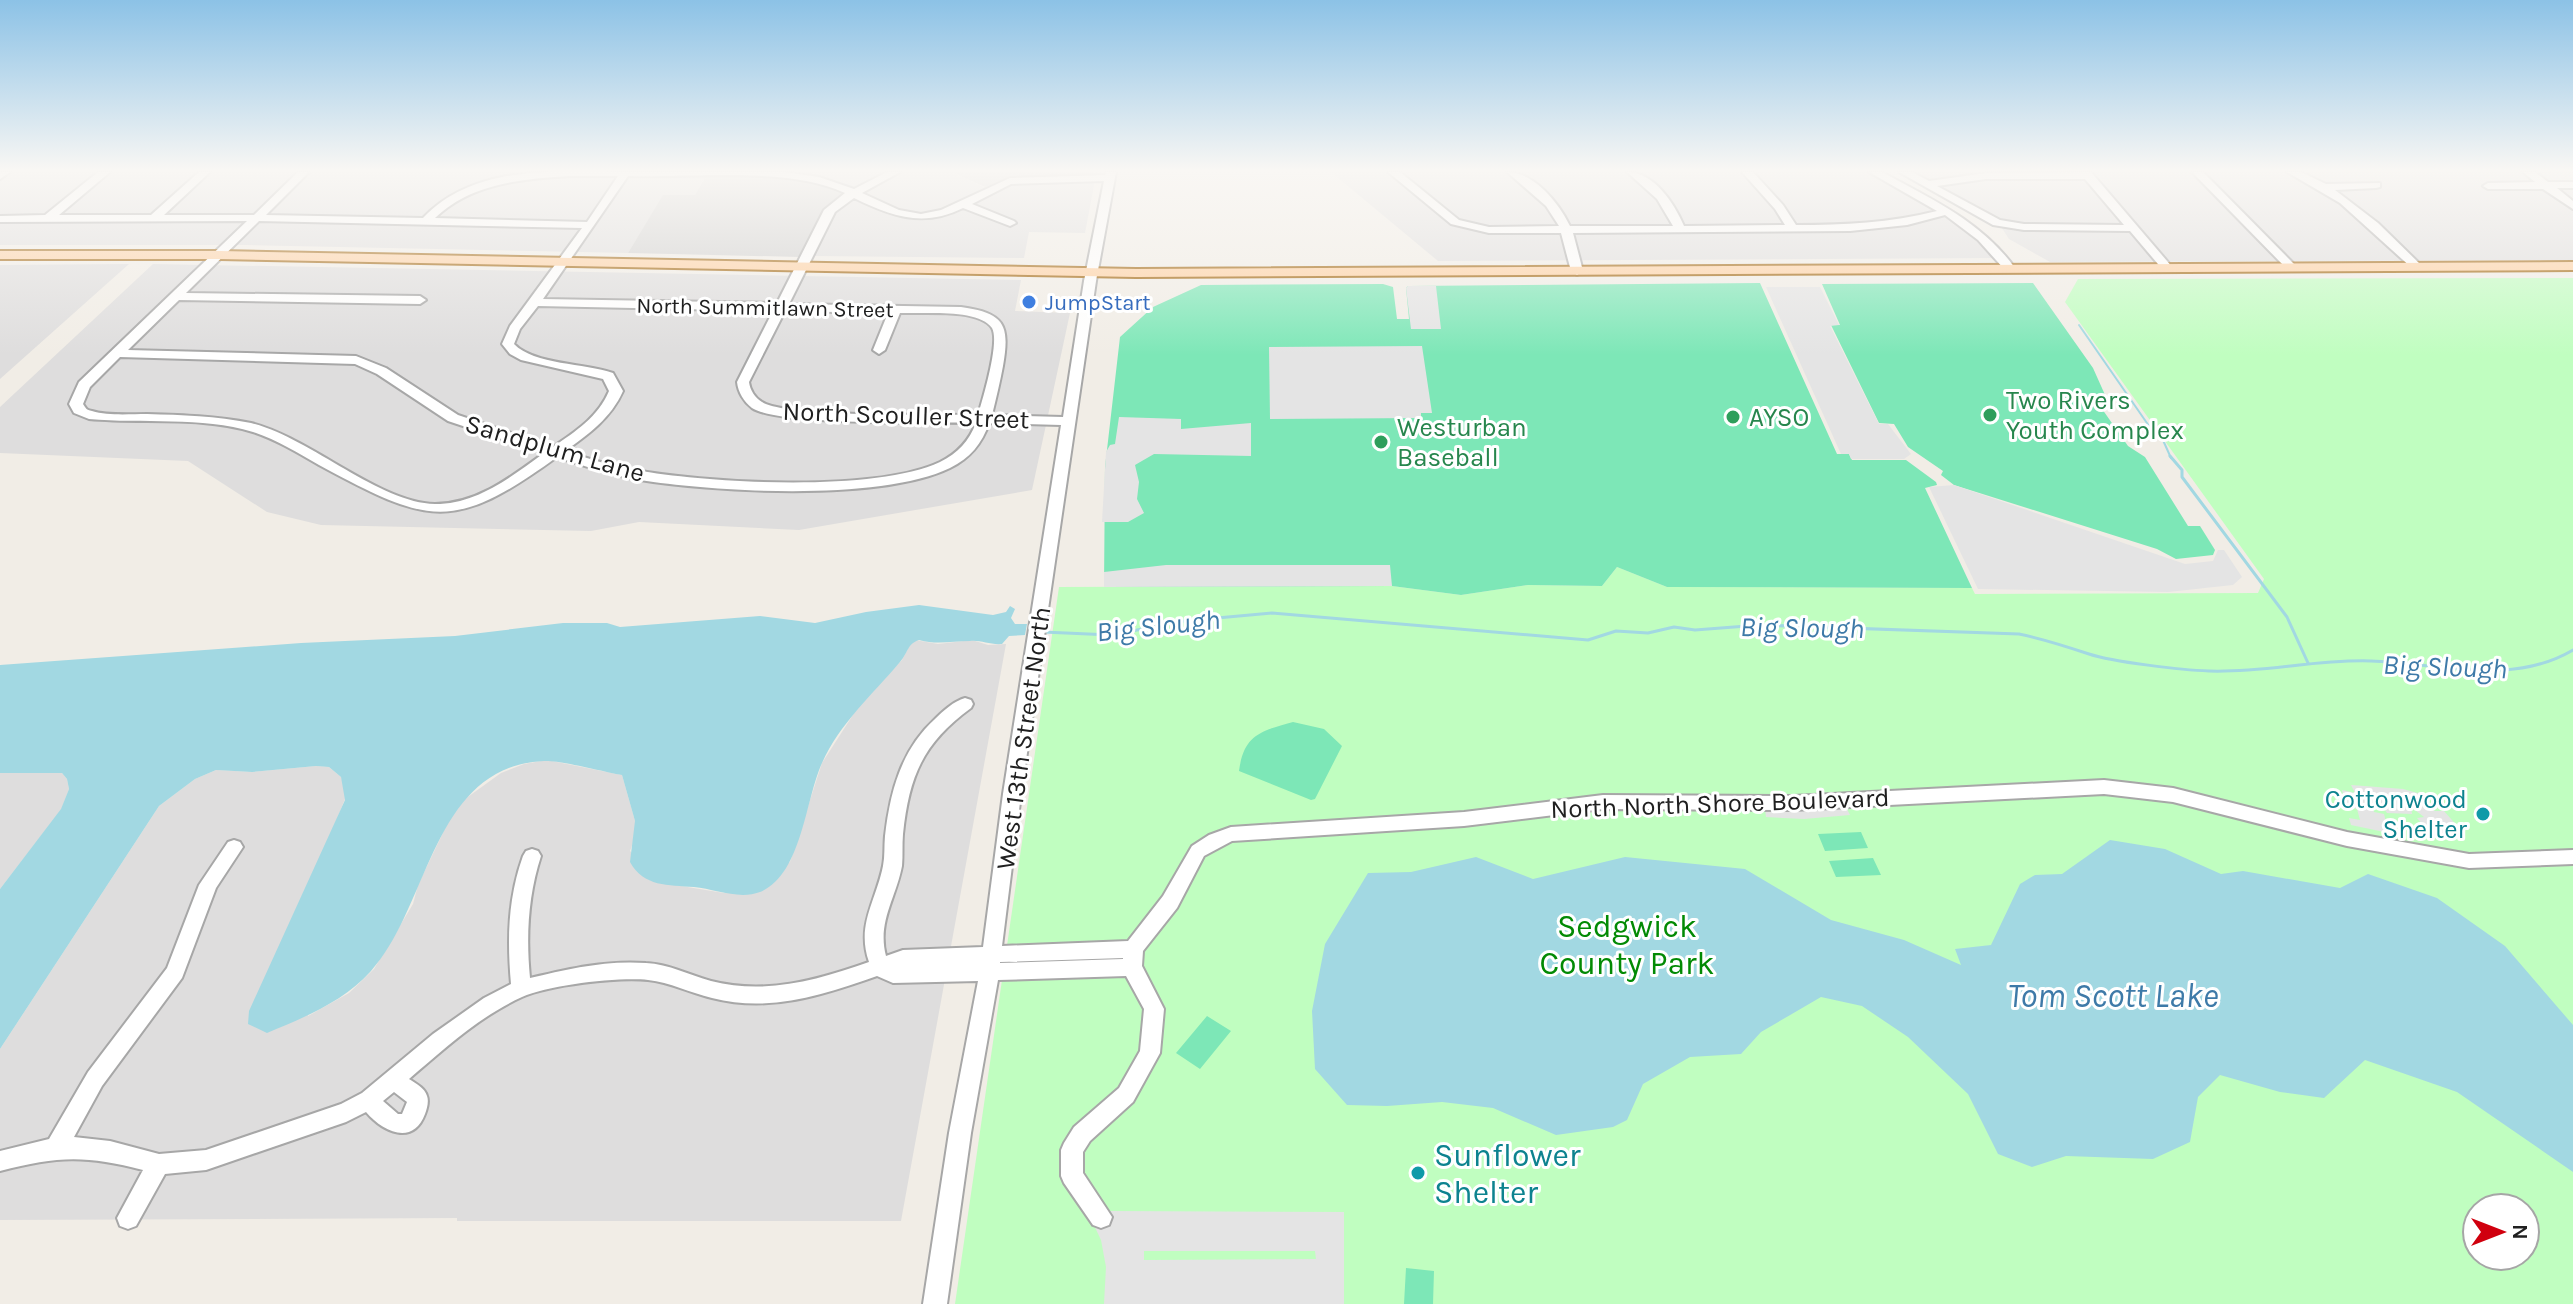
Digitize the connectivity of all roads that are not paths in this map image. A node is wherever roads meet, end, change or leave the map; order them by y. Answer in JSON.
{"nodes":[{"id":1,"x":243,"y":233,"type":"edge"},
{"id":2,"x":585,"y":233,"type":"edge"},
{"id":3,"x":818,"y":233,"type":"edge"},
{"id":4,"x":1099,"y":233,"type":"edge"},
{"id":5,"x":1568,"y":233,"type":"edge"},
{"id":6,"x":1976,"y":233,"type":"edge"},
{"id":7,"x":2137,"y":233,"type":"edge"},
{"id":8,"x":2257,"y":233,"type":"edge"},
{"id":9,"x":2379,"y":233,"type":"edge"},
{"id":10,"x":0,"y":255,"type":"edge"},
{"id":11,"x":220,"y":255,"type":"junction"},
{"id":12,"x":565,"y":262,"type":"junction"},
{"id":13,"x":2290,"y":266,"type":"junction"},
{"id":14,"x":2573,"y":266,"type":"edge"},
{"id":15,"x":801,"y":267,"type":"junction"},
{"id":16,"x":2417,"y":267,"type":"junction"},
{"id":17,"x":2009,"y":268,"type":"junction"},
{"id":18,"x":2167,"y":268,"type":"junction"},
{"id":19,"x":1577,"y":271,"type":"junction"},
{"id":20,"x":1092,"y":272,"type":"junction"},
{"id":21,"x":177,"y":296,"type":"junction"},
{"id":22,"x":420,"y":300,"type":"dead end"},
{"id":23,"x":535,"y":302,"type":"junction"},
{"id":24,"x":783,"y":308,"type":"junction"},
{"id":25,"x":895,"y":310,"type":"junction"},
{"id":26,"x":993,"y":321,"type":"joint"},
{"id":27,"x":879,"y":350,"type":"dead end"},
{"id":28,"x":117,"y":353,"type":"junction"},
{"id":29,"x":983,"y":418,"type":"junction"},
{"id":30,"x":1070,"y":421,"type":"junction"},
{"id":31,"x":555,"y":452,"type":"junction"},
{"id":32,"x":965,"y":704,"type":"dead end"},
{"id":33,"x":234,"y":847,"type":"dead end"},
{"id":34,"x":532,"y":856,"type":"dead end"},
{"id":35,"x":2573,"y":857,"type":"edge"},
{"id":36,"x":992,"y":953,"type":"junction"},
{"id":37,"x":1132,"y":958,"type":"junction"},
{"id":38,"x":880,"y":967,"type":"junction"},
{"id":39,"x":989,"y":974,"type":"junction"},
{"id":40,"x":521,"y":988,"type":"junction"},
{"id":41,"x":394,"y":1080,"type":"junction"},
{"id":42,"x":369,"y":1100,"type":"junction"},
{"id":43,"x":56,"y":1148,"type":"junction"},
{"id":44,"x":0,"y":1161,"type":"edge"},
{"id":45,"x":159,"y":1164,"type":"junction"},
{"id":46,"x":1101,"y":1217,"type":"dead end"},
{"id":47,"x":128,"y":1218,"type":"dead end"},
{"id":48,"x":935,"y":1304,"type":"edge"}],
"edges":[{"from":1,"to":11,"type":"street"},
{"from":2,"to":12,"type":"street"},
{"from":3,"to":15,"type":"street"},
{"from":4,"to":20,"type":"street","name":"West 13th Street North"},
{"from":5,"to":19,"type":"street"},
{"from":6,"to":17,"type":"street"},
{"from":7,"to":18,"type":"street"},
{"from":8,"to":13,"type":"street"},
{"from":9,"to":16,"type":"street"},
{"from":10,"to":11,"type":"main road"},
{"from":11,"to":12,"type":"main road"},
{"from":11,"to":21,"type":"street"},
{"from":12,"to":15,"type":"main road"},
{"from":12,"to":23,"type":"street"},
{"from":13,"to":16,"type":"main road"},
{"from":13,"to":18,"type":"main road"},
{"from":14,"to":16,"type":"main road"},
{"from":15,"to":20,"type":"main road"},
{"from":15,"to":24,"type":"street"},
{"from":17,"to":18,"type":"main road"},
{"from":17,"to":19,"type":"main road"},
{"from":19,"to":20,"type":"main road"},
{"from":20,"to":30,"type":"street","name":"West 13th Street North"},
{"from":21,"to":22,"type":"street"},
{"from":21,"to":28,"type":"street"},
{"from":23,"to":24,"type":"street","name":"North Summitlawn Street"},
{"from":23,"to":31,"type":"street"},
{"from":24,"to":25,"type":"street","name":"North Summitlawn Street"},
{"from":24,"to":29,"type":"street","name":"North Scouller Street"},
{"from":25,"to":26,"type":"street","name":"North Summitlawn Street"},
{"from":25,"to":27,"type":"street"},
{"from":26,"to":29,"type":"street","name":"Sandplum Lane"},
{"from":28,"to":31,"type":"street","name":"Sandplum Lane"},
{"from":28,"to":31,"type":"street"},
{"from":29,"to":30,"type":"street","name":"North Scouller Street"},
{"from":29,"to":31,"type":"street","name":"Sandplum Lane"},
{"from":30,"to":36,"type":"street","name":"West 13th Street North"},
{"from":32,"to":38,"type":"street"},
{"from":33,"to":43,"type":"street"},
{"from":34,"to":40,"type":"street"},
{"from":35,"to":37,"type":"street","name":"North North Shore Boulevard"},
{"from":36,"to":37,"type":"street"},
{"from":36,"to":38,"type":"street"},
{"from":36,"to":39,"type":"street","name":"West 13th Street North"},
{"from":37,"to":39,"type":"street"},
{"from":37,"to":46,"type":"street"},
{"from":38,"to":39,"type":"street"},
{"from":38,"to":40,"type":"street"},
{"from":39,"to":48,"type":"street","name":"West 13th Street North"},
{"from":40,"to":41,"type":"street"},
{"from":41,"to":42,"type":"street"},
{"from":41,"to":42,"type":"street"},
{"from":42,"to":45,"type":"street"},
{"from":43,"to":44,"type":"street"},
{"from":43,"to":45,"type":"street"},
{"from":45,"to":47,"type":"street"}]}
